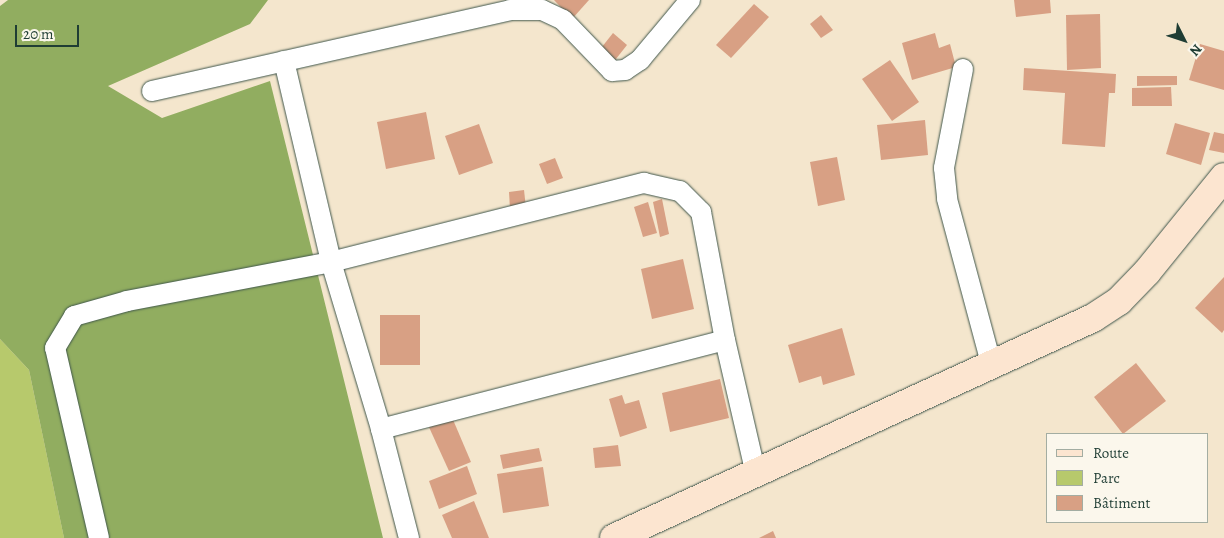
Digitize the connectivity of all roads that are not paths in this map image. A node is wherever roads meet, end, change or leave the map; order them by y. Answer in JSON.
{"nodes":[{"id":1,"x":678,"y":3,"type":"edge"},
{"id":2,"x":284,"y":61,"type":"junction"},
{"id":3,"x":963,"y":69,"type":"dead end"},
{"id":4,"x":152,"y":91,"type":"dead end"},
{"id":5,"x":1224,"y":177,"type":"edge"},
{"id":6,"x":331,"y":262,"type":"junction"},
{"id":7,"x":725,"y":340,"type":"junction"},
{"id":8,"x":991,"y":363,"type":"junction"},
{"id":9,"x":381,"y":429,"type":"junction"},
{"id":10,"x":756,"y":474,"type":"junction"},
{"id":11,"x":99,"y":538,"type":"edge"},
{"id":12,"x":409,"y":538,"type":"edge"},
{"id":13,"x":614,"y":538,"type":"edge"}],
"edges":[{"from":1,"to":2,"type":"street"},
{"from":2,"to":4,"type":"street"},
{"from":2,"to":6,"type":"street"},
{"from":3,"to":8,"type":"street"},
{"from":5,"to":8,"type":"street"},
{"from":6,"to":7,"type":"street"},
{"from":6,"to":9,"type":"street"},
{"from":6,"to":11,"type":"street"},
{"from":7,"to":9,"type":"street"},
{"from":7,"to":10,"type":"street"},
{"from":8,"to":10,"type":"street"},
{"from":9,"to":12,"type":"street"},
{"from":10,"to":13,"type":"street"}]}
